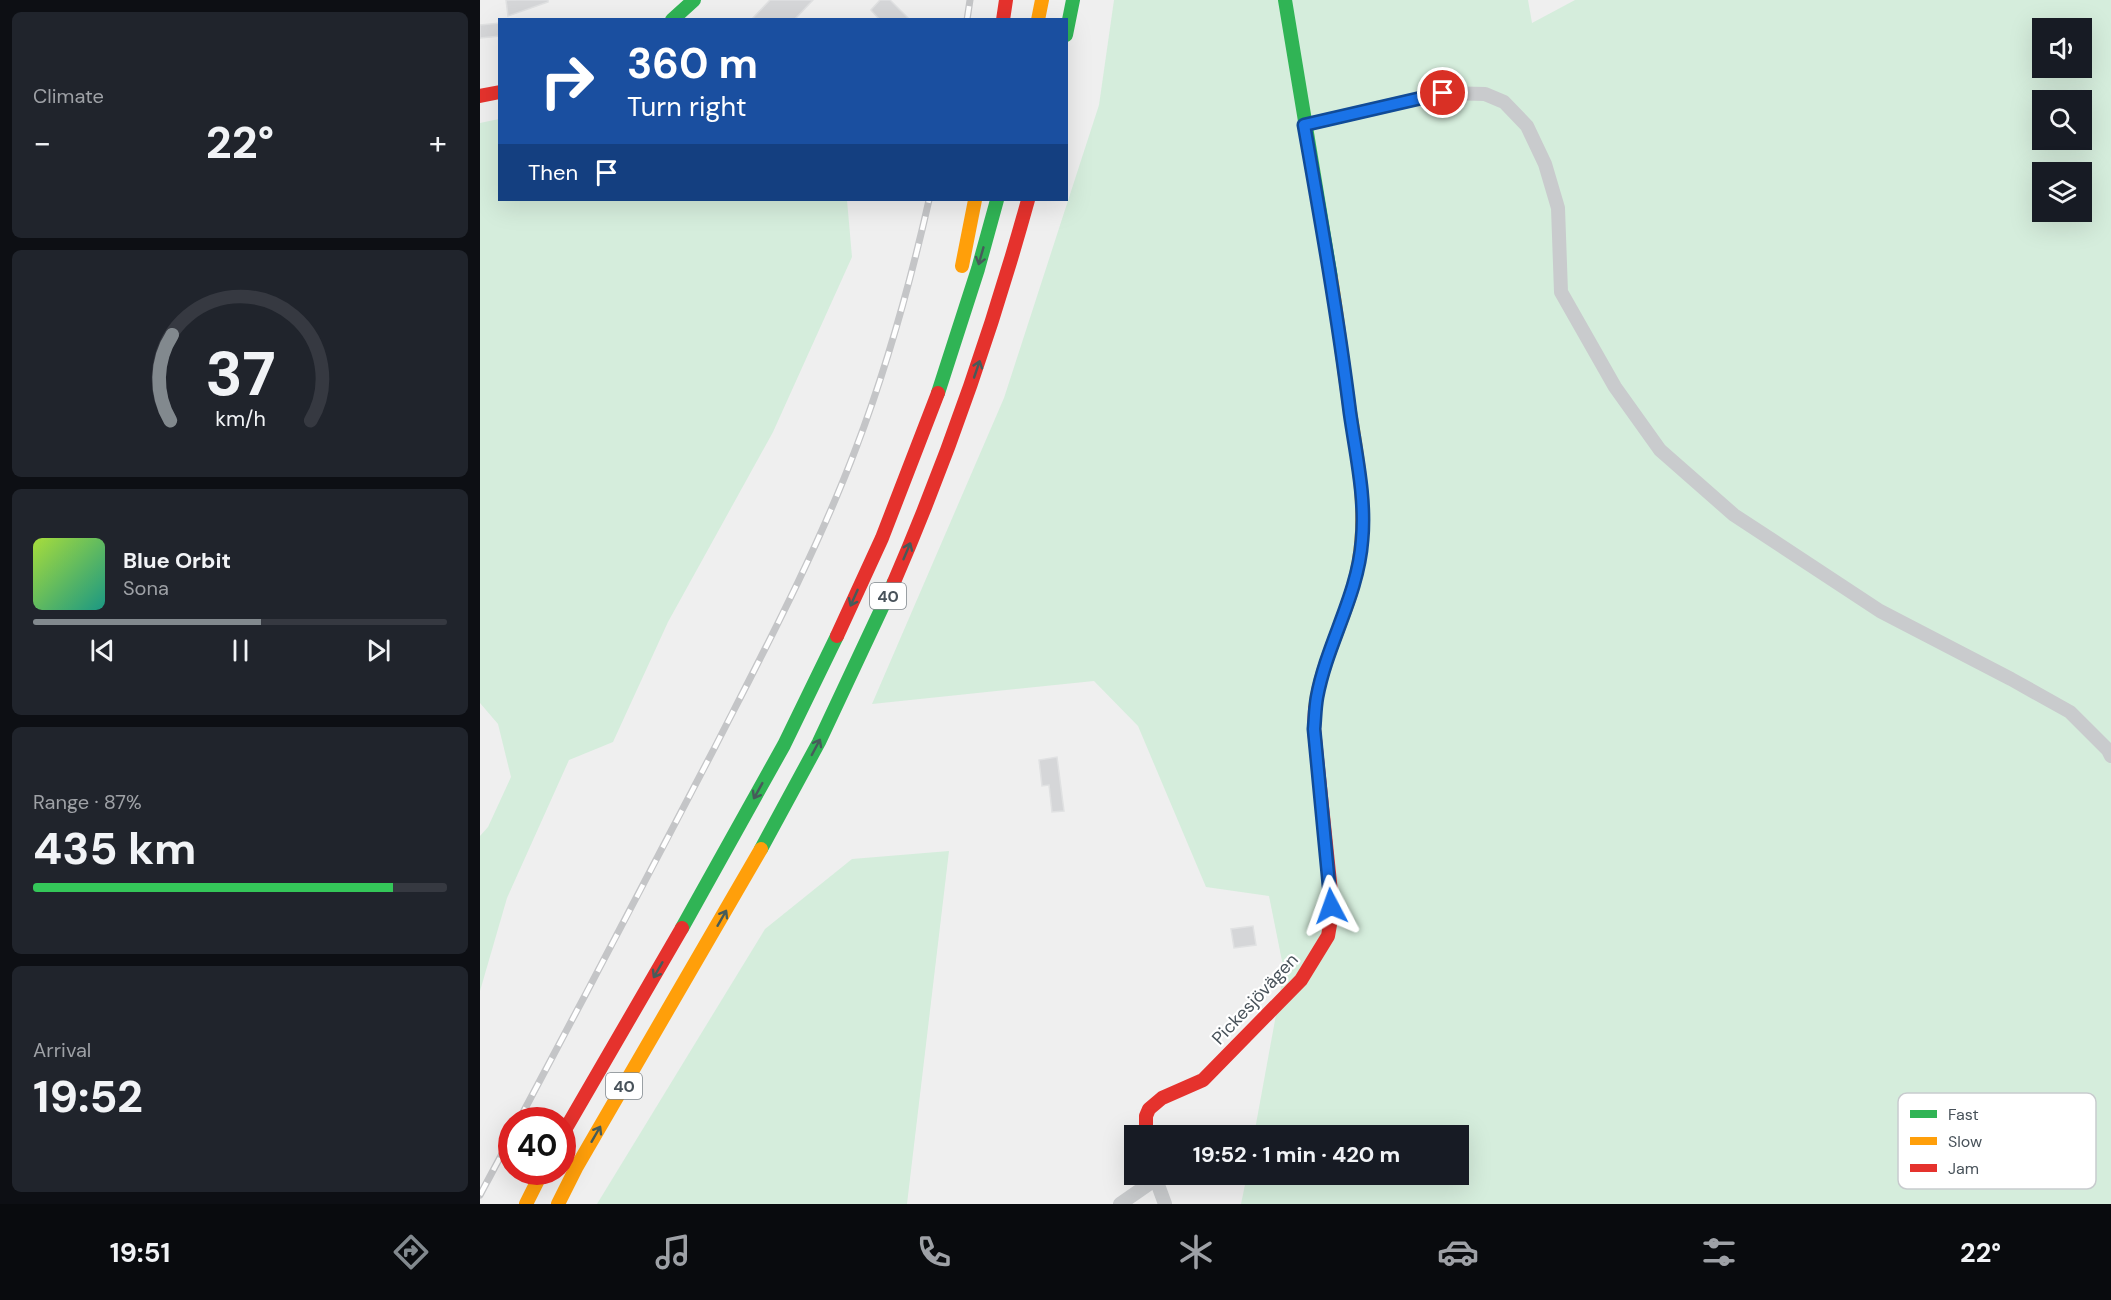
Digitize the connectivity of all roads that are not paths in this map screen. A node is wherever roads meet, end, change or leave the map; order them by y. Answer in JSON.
{"nodes":[{"id":1,"x":694,"y":0,"type":"edge"},
{"id":2,"x":1006,"y":0,"type":"edge"},
{"id":3,"x":1042,"y":0,"type":"edge"},
{"id":4,"x":1073,"y":0,"type":"edge"},
{"id":5,"x":1285,"y":0,"type":"edge"},
{"id":6,"x":674,"y":18,"type":"edge"},
{"id":7,"x":1003,"y":18,"type":"edge"},
{"id":8,"x":1038,"y":18,"type":"edge"},
{"id":9,"x":1068,"y":25,"type":"edge"},
{"id":10,"x":498,"y":92,"type":"edge"},
{"id":11,"x":480,"y":96,"type":"edge"},
{"id":12,"x":1304,"y":125,"type":"junction"},
{"id":13,"x":975,"y":201,"type":"edge"},
{"id":14,"x":997,"y":201,"type":"edge"},
{"id":15,"x":1028,"y":201,"type":"edge"},
{"id":16,"x":959,"y":278,"type":"dead end"},
{"id":17,"x":954,"y":299,"type":"dead end"},
{"id":18,"x":910,"y":467,"type":"junction"},
{"id":19,"x":2111,"y":756,"type":"edge"},
{"id":20,"x":576,"y":1111,"type":"edge"},
{"id":21,"x":1146,"y":1125,"type":"edge"},
{"id":22,"x":536,"y":1185,"type":"edge"},
{"id":23,"x":1145,"y":1185,"type":"edge"},
{"id":24,"x":1158,"y":1185,"type":"edge"},
{"id":25,"x":526,"y":1204,"type":"edge"},
{"id":26,"x":558,"y":1204,"type":"edge"},
{"id":27,"x":1120,"y":1204,"type":"edge"},
{"id":28,"x":1165,"y":1204,"type":"edge"}],
"edges":[{"from":1,"to":6,"type":"main road"},
{"from":2,"to":7,"type":"main road"},
{"from":3,"to":8,"type":"main road"},
{"from":4,"to":9,"type":"main road"},
{"from":5,"to":12,"type":"main road","name":"Pickesjövägen"},
{"from":10,"to":11,"type":"main road"},
{"from":12,"to":19,"type":"street"},
{"from":12,"to":21,"type":"main road","name":"Pickesjövägen"},
{"from":13,"to":16,"type":"main road"},
{"from":14,"to":18,"type":"main road","number":"40","one_way":true},
{"from":26,"to":15,"type":"main road","number":"40","one_way":true},
{"from":17,"to":18,"type":"main road"},
{"from":18,"to":20,"type":"main road","number":"40","one_way":true},
{"from":22,"to":25,"type":"main road"},
{"from":23,"to":27,"type":"street"},
{"from":24,"to":28,"type":"street"}]}
